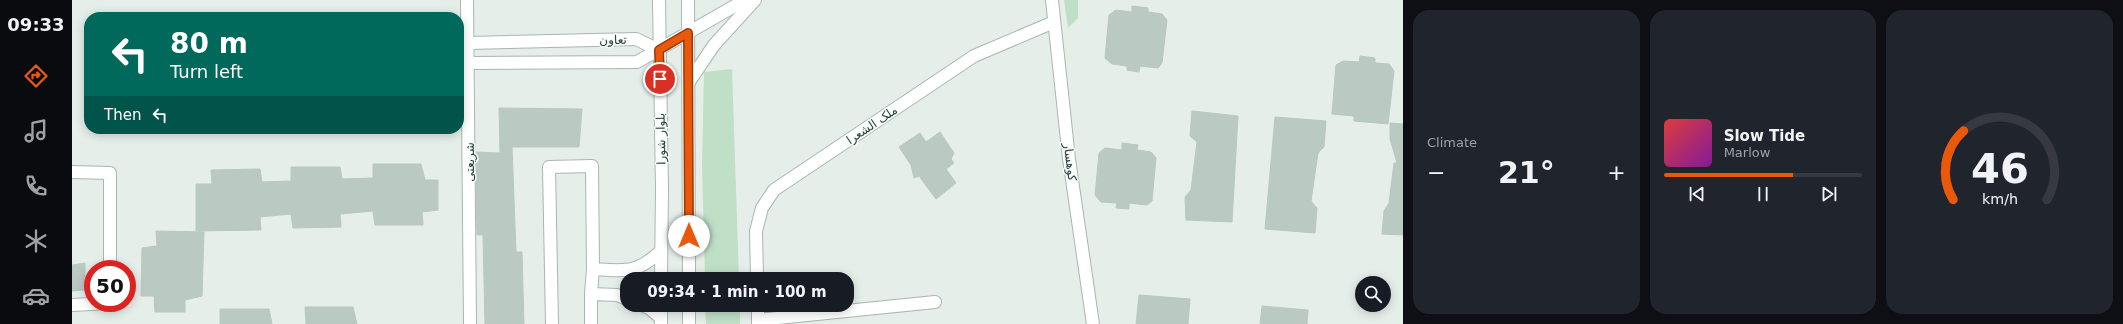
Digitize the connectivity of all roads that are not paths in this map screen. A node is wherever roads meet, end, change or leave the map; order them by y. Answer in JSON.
{"nodes":[{"id":1,"x":467,"y":0,"type":"edge"},
{"id":2,"x":659,"y":0,"type":"edge"},
{"id":3,"x":688,"y":0,"type":"edge"},
{"id":4,"x":745,"y":0,"type":"edge"},
{"id":5,"x":755,"y":0,"type":"edge"},
{"id":6,"x":1052,"y":0,"type":"edge"},
{"id":7,"x":1054,"y":22,"type":"junction"},
{"id":8,"x":688,"y":33,"type":"junction"},
{"id":9,"x":469,"y":43,"type":"junction"},
{"id":10,"x":659,"y":50,"type":"junction"},
{"id":11,"x":469,"y":63,"type":"junction"},
{"id":12,"x":690,"y":82,"type":"junction"},
{"id":13,"x":72,"y":172,"type":"edge"},
{"id":14,"x":662,"y":251,"type":"junction"},
{"id":15,"x":110,"y":260,"type":"edge"},
{"id":16,"x":593,"y":269,"type":"junction"},
{"id":17,"x":661,"y":272,"type":"edge"},
{"id":18,"x":689,"y":272,"type":"edge"},
{"id":19,"x":757,"y":272,"type":"edge"},
{"id":20,"x":591,"y":294,"type":"junction"},
{"id":21,"x":620,"y":296,"type":"edge"},
{"id":22,"x":935,"y":302,"type":"dead end"},
{"id":23,"x":84,"y":304,"type":"edge"},
{"id":24,"x":72,"y":305,"type":"edge"},
{"id":25,"x":653,"y":312,"type":"edge"},
{"id":26,"x":689,"y":312,"type":"edge"},
{"id":27,"x":661,"y":321,"type":"edge"},
{"id":28,"x":758,"y":322,"type":"edge"},
{"id":29,"x":470,"y":324,"type":"edge"},
{"id":30,"x":552,"y":324,"type":"edge"},
{"id":31,"x":591,"y":324,"type":"edge"},
{"id":32,"x":689,"y":324,"type":"edge"},
{"id":33,"x":1093,"y":324,"type":"edge"}],
"edges":[{"from":1,"to":9,"type":"street","name":"شریعتی"},
{"from":2,"to":10,"type":"street","name":"بلوار شورا"},
{"from":3,"to":8,"type":"street"},
{"from":4,"to":8,"type":"street"},
{"from":5,"to":12,"type":"street"},
{"from":6,"to":7,"type":"street","name":"کوهسار"},
{"from":7,"to":19,"type":"street","name":"ملک الشعرا"},
{"from":7,"to":33,"type":"street","name":"کوهسار"},
{"from":8,"to":10,"type":"street"},
{"from":8,"to":12,"type":"street"},
{"from":9,"to":10,"type":"street","name":"تعاون"},
{"from":9,"to":11,"type":"street","name":"شریعتی"},
{"from":10,"to":11,"type":"street","name":"تعاون"},
{"from":10,"to":14,"type":"street","name":"بلوار شورا"},
{"from":11,"to":29,"type":"street","name":"شریعتی"},
{"from":12,"to":18,"type":"street"},
{"from":13,"to":15,"type":"street"},
{"from":14,"to":16,"type":"street"},
{"from":14,"to":17,"type":"street","name":"بلوار شورا"},
{"from":16,"to":20,"type":"street"},
{"from":16,"to":30,"type":"street"},
{"from":20,"to":21,"type":"street"},
{"from":20,"to":31,"type":"street"},
{"from":22,"to":28,"type":"street"},
{"from":23,"to":24,"type":"street"},
{"from":25,"to":27,"type":"street"},
{"from":26,"to":32,"type":"street"}]}
